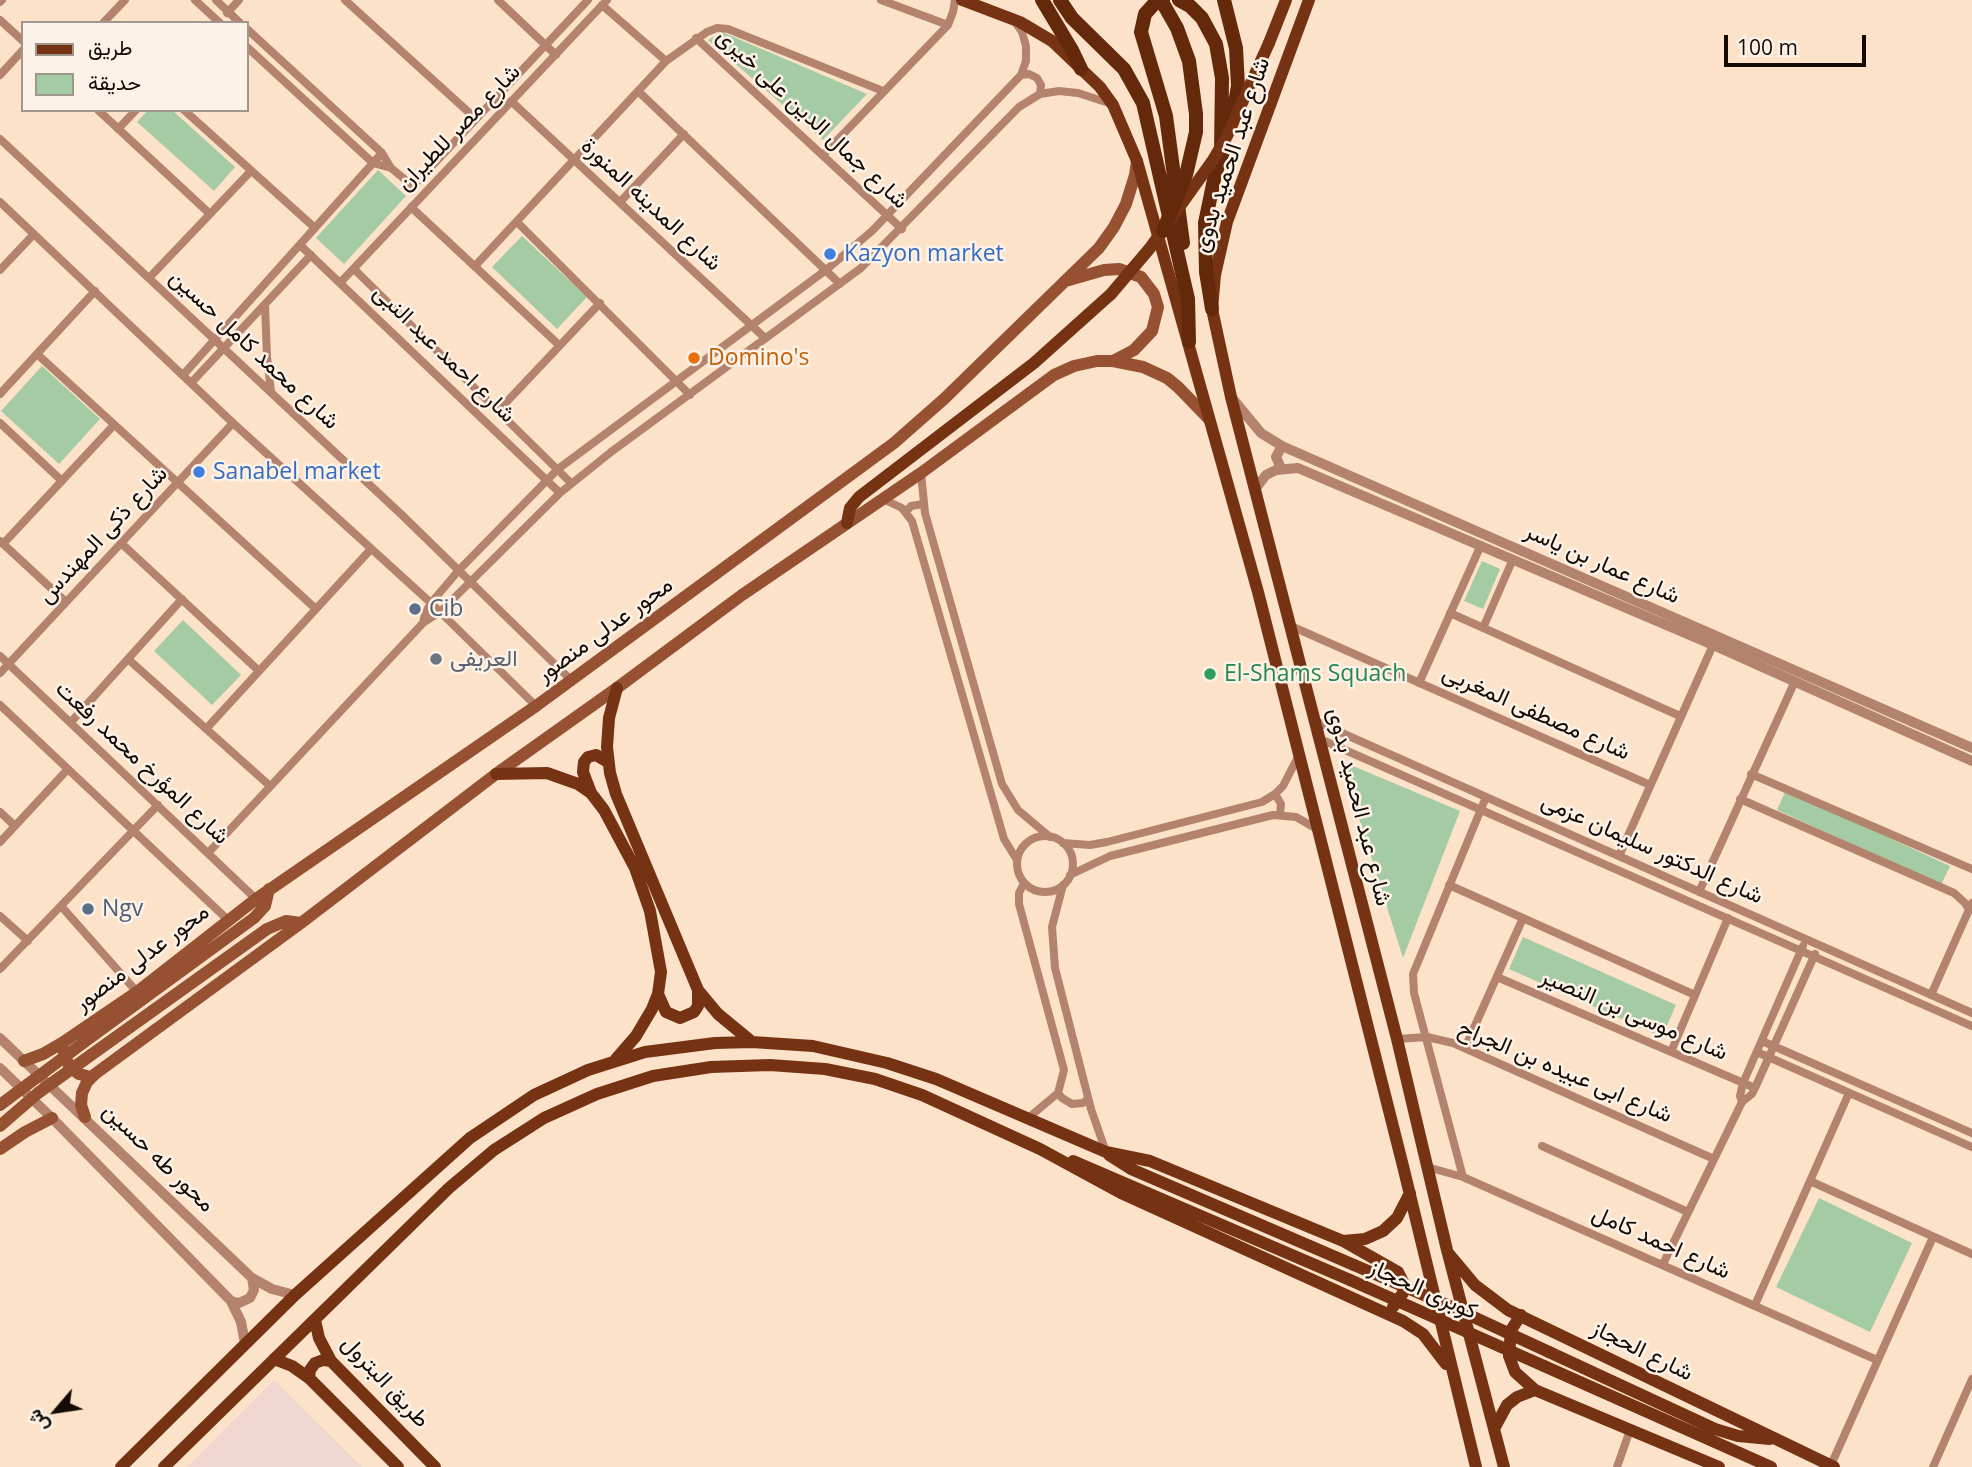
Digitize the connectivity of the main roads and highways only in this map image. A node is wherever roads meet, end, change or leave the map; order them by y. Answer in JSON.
{"nodes":[{"id":1,"x":962,"y":0,"type":"edge"},
{"id":2,"x":1042,"y":0,"type":"edge"},
{"id":3,"x":1060,"y":0,"type":"edge"},
{"id":4,"x":1162,"y":0,"type":"edge"},
{"id":5,"x":1179,"y":0,"type":"edge"},
{"id":6,"x":1224,"y":0,"type":"edge"},
{"id":7,"x":1286,"y":0,"type":"edge"},
{"id":8,"x":1309,"y":0,"type":"edge"},
{"id":9,"x":1081,"y":69,"type":"junction"},
{"id":10,"x":1221,"y":156,"type":"junction"},
{"id":11,"x":1137,"y":160,"type":"junction"},
{"id":12,"x":1163,"y":231,"type":"junction"},
{"id":13,"x":1182,"y":272,"type":"junction"},
{"id":14,"x":1065,"y":281,"type":"junction"},
{"id":15,"x":1212,"y":309,"type":"junction"},
{"id":16,"x":1189,"y":342,"type":"junction"},
{"id":17,"x":1113,"y":361,"type":"junction"},
{"id":18,"x":1209,"y":419,"type":"junction"},
{"id":19,"x":847,"y":523,"type":"junction"},
{"id":20,"x":617,"y":688,"type":"junction"},
{"id":21,"x":608,"y":762,"type":"junction"},
{"id":22,"x":496,"y":774,"type":"junction"},
{"id":23,"x":591,"y":793,"type":"junction"},
{"id":24,"x":270,"y":889,"type":"junction"},
{"id":25,"x":301,"y":923,"type":"junction"},
{"id":26,"x":698,"y":990,"type":"junction"},
{"id":27,"x":658,"y":994,"type":"junction"},
{"id":28,"x":751,"y":1042,"type":"junction"},
{"id":29,"x":62,"y":1043,"type":"junction"},
{"id":30,"x":24,"y":1060,"type":"road end"},
{"id":31,"x":615,"y":1060,"type":"junction"},
{"id":32,"x":91,"y":1077,"type":"junction"},
{"id":33,"x":0,"y":1107,"type":"edge"},
{"id":34,"x":85,"y":1117,"type":"road end"},
{"id":35,"x":52,"y":1118,"type":"road end"},
{"id":36,"x":0,"y":1126,"type":"edge"},
{"id":37,"x":13,"y":1140,"type":"junction"},
{"id":38,"x":0,"y":1149,"type":"edge"},
{"id":39,"x":1106,"y":1152,"type":"junction"},
{"id":40,"x":1056,"y":1157,"type":"junction"},
{"id":41,"x":1410,"y":1192,"type":"junction"},
{"id":42,"x":1343,"y":1241,"type":"junction"},
{"id":43,"x":1447,"y":1250,"type":"junction"},
{"id":44,"x":1383,"y":1311,"type":"junction"},
{"id":45,"x":1521,"y":1315,"type":"junction"},
{"id":46,"x":315,"y":1320,"type":"junction"},
{"id":47,"x":274,"y":1359,"type":"junction"},
{"id":48,"x":331,"y":1361,"type":"junction"},
{"id":49,"x":1452,"y":1376,"type":"junction"},
{"id":50,"x":309,"y":1378,"type":"junction"},
{"id":51,"x":1535,"y":1390,"type":"junction"},
{"id":52,"x":1494,"y":1429,"type":"junction"},
{"id":53,"x":1777,"y":1439,"type":"junction"},
{"id":54,"x":1832,"y":1466,"type":"edge"},
{"id":55,"x":121,"y":1467,"type":"edge"},
{"id":56,"x":164,"y":1467,"type":"edge"},
{"id":57,"x":398,"y":1467,"type":"edge"},
{"id":58,"x":435,"y":1467,"type":"edge"},
{"id":59,"x":1476,"y":1467,"type":"edge"},
{"id":60,"x":1504,"y":1467,"type":"edge"},
{"id":61,"x":1719,"y":1467,"type":"edge"},
{"id":62,"x":1771,"y":1467,"type":"edge"}],
"edges":[{"from":1,"to":9,"type":"main road","name":"شارع عبد الحميد بدوى"},
{"from":2,"to":9,"type":"highway"},
{"from":3,"to":13,"type":"highway"},
{"from":4,"to":12,"type":"highway","bridge":true},
{"from":4,"to":13,"type":"highway"},
{"from":5,"to":10,"type":"highway"},
{"from":6,"to":10,"type":"highway"},
{"from":7,"to":12,"type":"main road","bridge":true},
{"from":8,"to":15,"type":"main road","name":"شارع عبد الحميد بدوى"},
{"from":9,"to":11,"type":"main road","name":"شارع عبد الحميد بدوى"},
{"from":10,"to":15,"type":"highway"},
{"from":11,"to":14,"type":"main road","name":"محور عدلى منصور"},
{"from":11,"to":16,"type":"main road","name":"شارع عبد الحميد بدوى"},
{"from":12,"to":19,"type":"main road","bridge":true},
{"from":13,"to":16,"type":"highway"},
{"from":14,"to":17,"type":"main road"},
{"from":14,"to":24,"type":"main road","name":"محور عدلى منصور"},
{"from":15,"to":43,"type":"main road","name":"شارع عبد الحميد بدوى"},
{"from":16,"to":18,"type":"main road","name":"شارع عبد الحميد بدوى"},
{"from":17,"to":18,"type":"main road"},
{"from":17,"to":19,"type":"main road"},
{"from":18,"to":41,"type":"main road","name":"شارع عبد الحميد بدوى"},
{"from":19,"to":20,"type":"main road"},
{"from":20,"to":21,"type":"main road"},
{"from":20,"to":22,"type":"main road"},
{"from":21,"to":23,"type":"main road"},
{"from":21,"to":26,"type":"main road"},
{"from":22,"to":23,"type":"main road"},
{"from":22,"to":25,"type":"main road"},
{"from":23,"to":27,"type":"main road"},
{"from":24,"to":29,"type":"main road","name":"محور عدلى منصور"},
{"from":24,"to":33,"type":"main road","bridge":true},
{"from":25,"to":32,"type":"main road"},
{"from":25,"to":36,"type":"main road","bridge":true},
{"from":26,"to":27,"type":"main road"},
{"from":26,"to":28,"type":"main road"},
{"from":27,"to":31,"type":"main road"},
{"from":28,"to":31,"type":"main road"},
{"from":28,"to":39,"type":"main road"},
{"from":29,"to":30,"type":"main road","name":"محور عدلى منصور"},
{"from":29,"to":32,"type":"main road"},
{"from":31,"to":55,"type":"main road"},
{"from":32,"to":34,"type":"main road"},
{"from":33,"to":37,"type":"main road"},
{"from":35,"to":37,"type":"main road"},
{"from":37,"to":38,"type":"main road"},
{"from":39,"to":42,"type":"main road"},
{"from":39,"to":53,"type":"main road","name":"كوبرى الحجاز","bridge":true},
{"from":40,"to":44,"type":"main road"},
{"from":40,"to":46,"type":"main road"},
{"from":40,"to":62,"type":"main road","name":"كوبرى الحجاز","bridge":true},
{"from":41,"to":42,"type":"main road"},
{"from":41,"to":49,"type":"main road","name":"شارع عبد الحميد بدوى"},
{"from":42,"to":44,"type":"main road"},
{"from":43,"to":45,"type":"main road","name":"شارع الحجاز"},
{"from":43,"to":52,"type":"main road","name":"شارع عبد الحميد بدوى"},
{"from":44,"to":49,"type":"main road"},
{"from":45,"to":51,"type":"main road"},
{"from":45,"to":53,"type":"main road","name":"شارع الحجاز"},
{"from":46,"to":47,"type":"main road"},
{"from":46,"to":48,"type":"main road","name":"طريق البترول"},
{"from":47,"to":50,"type":"main road"},
{"from":47,"to":56,"type":"main road"},
{"from":48,"to":50,"type":"main road"},
{"from":48,"to":58,"type":"main road","name":"طريق البترول"},
{"from":49,"to":59,"type":"main road","name":"شارع عبد الحميد بدوى"},
{"from":50,"to":57,"type":"main road"},
{"from":51,"to":52,"type":"main road"},
{"from":51,"to":61,"type":"main road"},
{"from":52,"to":60,"type":"main road","name":"شارع عبد الحميد بدوى"},
{"from":53,"to":54,"type":"main road","name":"شارع الحجاز"}]}
